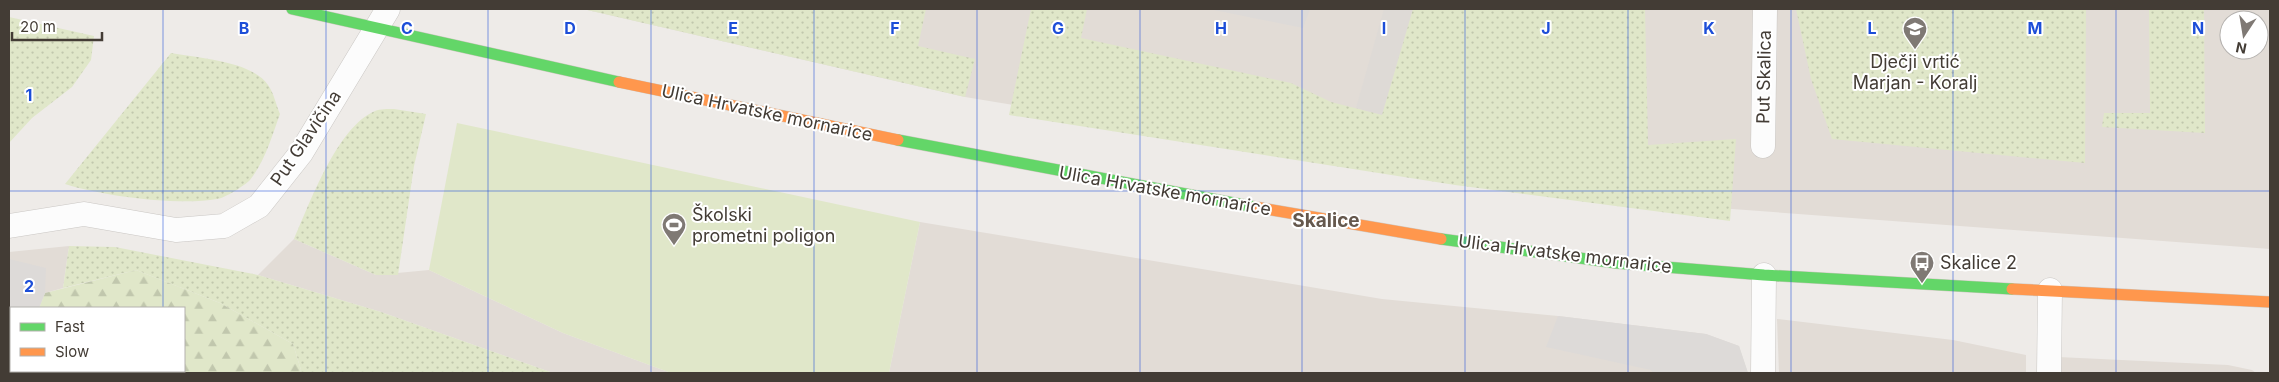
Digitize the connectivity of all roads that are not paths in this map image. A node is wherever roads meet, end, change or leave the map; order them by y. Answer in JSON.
{"nodes":[{"id":1,"x":292,"y":9,"type":"edge"},
{"id":2,"x":1765,"y":9,"type":"edge"},
{"id":3,"x":382,"y":18,"type":"edge"},
{"id":4,"x":1763,"y":146,"type":"dead end"},
{"id":5,"x":9,"y":226,"type":"edge"},
{"id":6,"x":1764,"y":275,"type":"junction"},
{"id":7,"x":2050,"y":290,"type":"junction"},
{"id":8,"x":2270,"y":302,"type":"edge"},
{"id":9,"x":1763,"y":373,"type":"edge"},
{"id":10,"x":2049,"y":373,"type":"edge"}],
"edges":[{"from":1,"to":3,"type":"main road","name":"Ulica Hrvatske mornarice"},
{"from":2,"to":4,"type":"street","name":"Put Skalica"},
{"from":3,"to":5,"type":"street","name":"Put Glavičina"},
{"from":3,"to":6,"type":"main road","name":"Ulica Hrvatske mornarice"},
{"from":6,"to":7,"type":"main road","name":"Ulica Hrvatske mornarice"},
{"from":6,"to":9,"type":"street"},
{"from":7,"to":8,"type":"main road","name":"Ulica Hrvatske mornarice"},
{"from":7,"to":10,"type":"street"}]}
